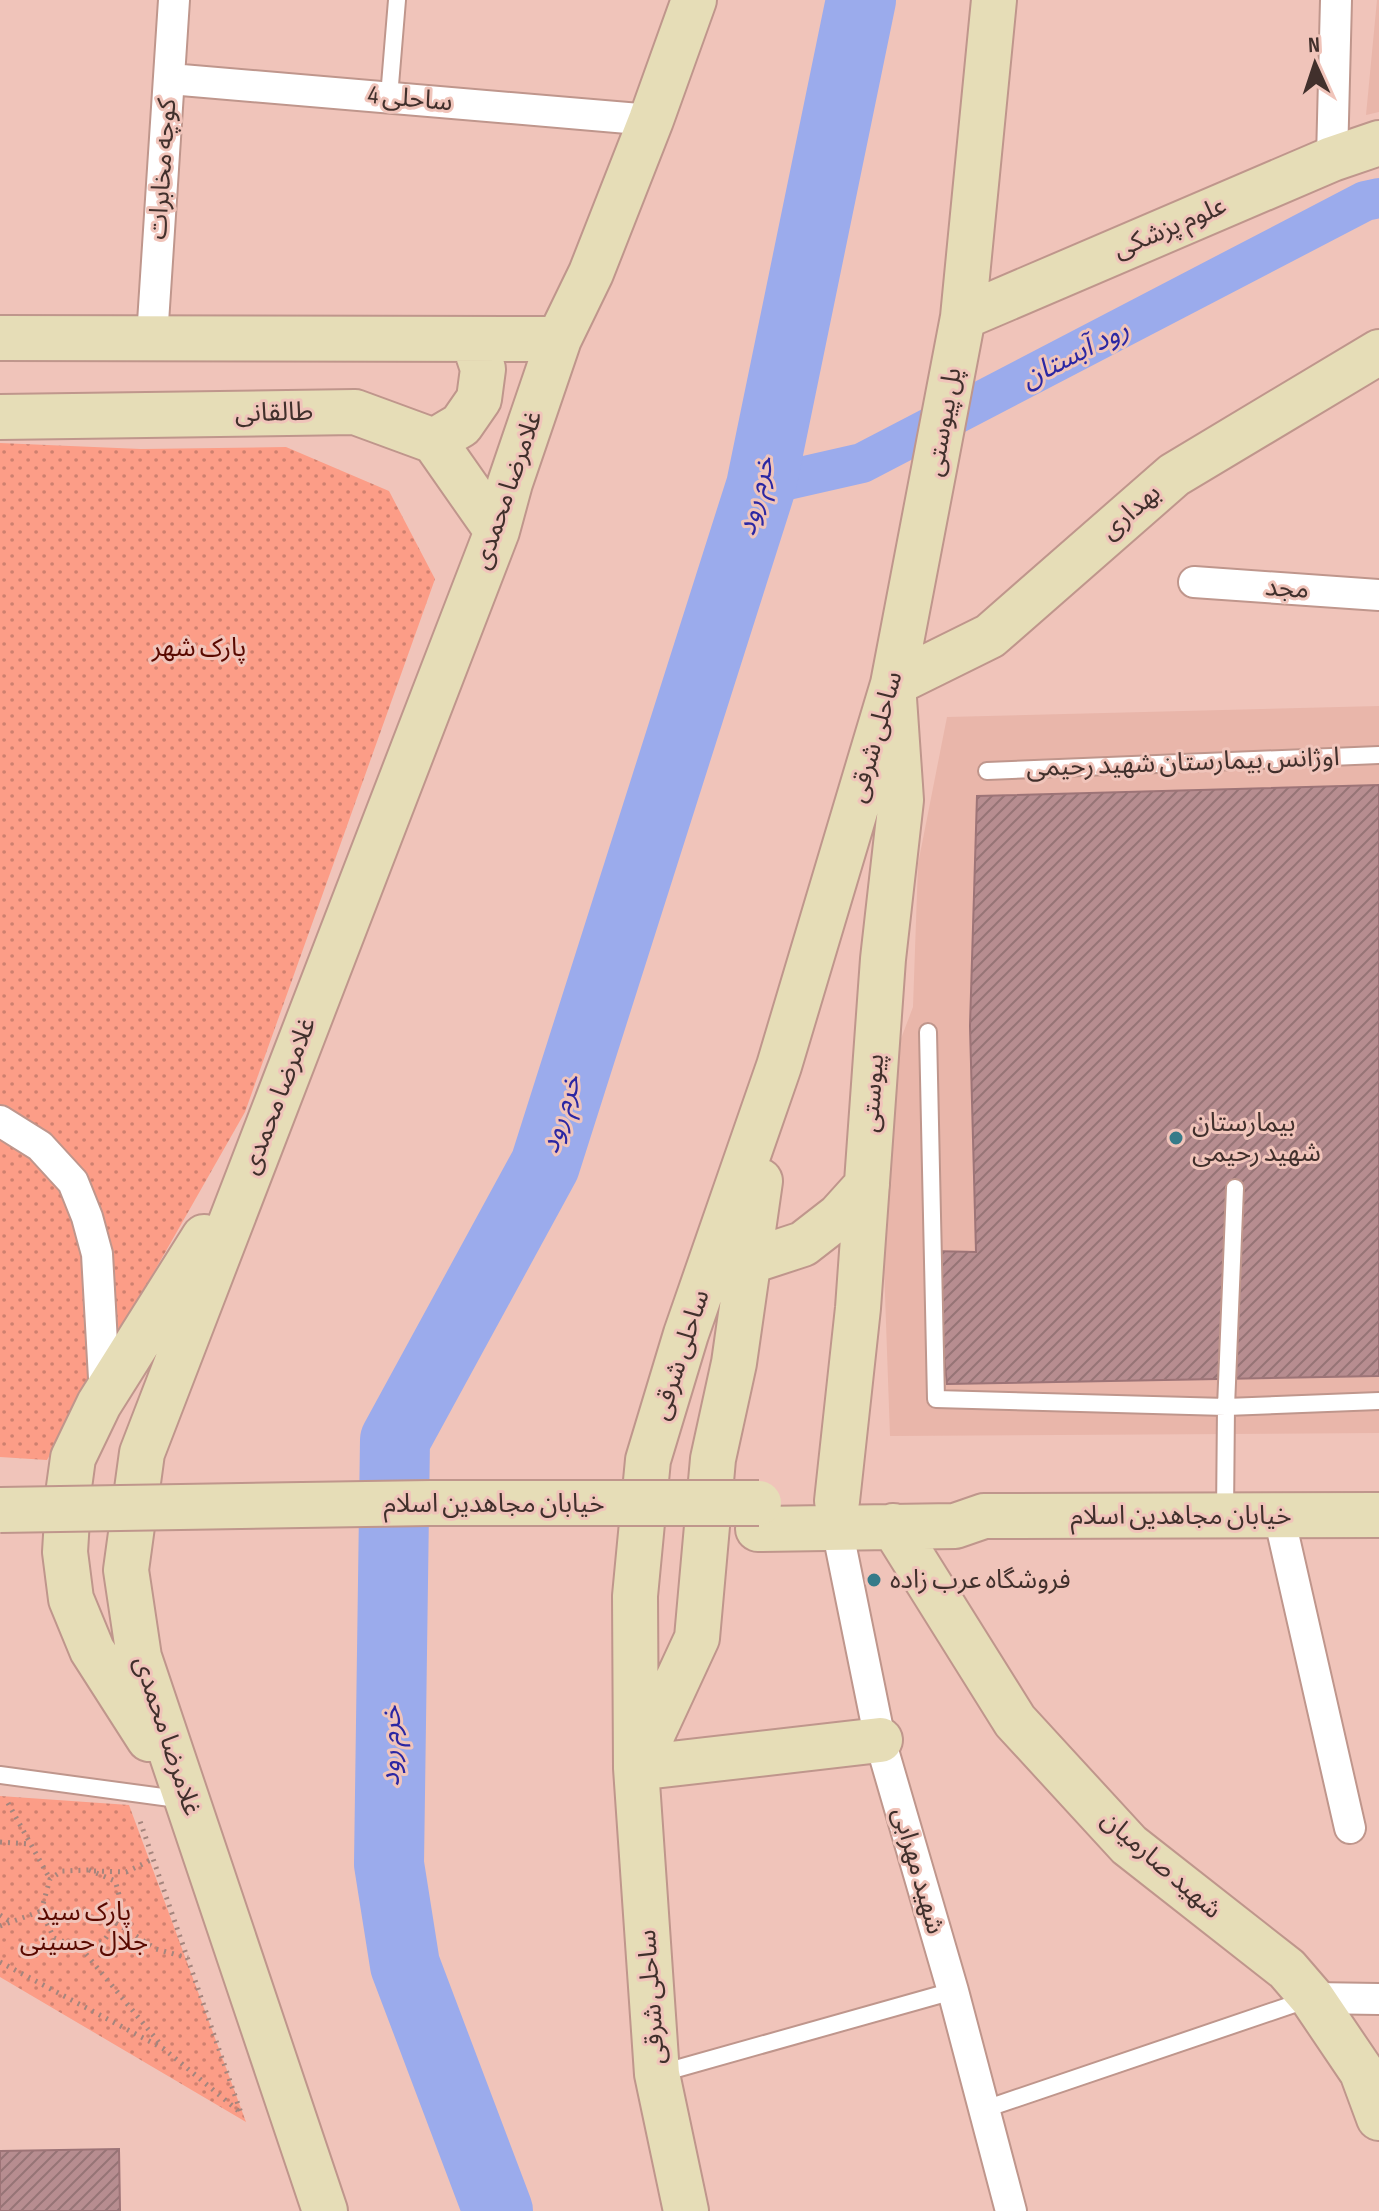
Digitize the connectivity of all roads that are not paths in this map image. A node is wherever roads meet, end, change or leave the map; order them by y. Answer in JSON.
{"nodes":[{"id":1,"x":174,"y":0,"type":"edge"},
{"id":2,"x":397,"y":0,"type":"edge"},
{"id":3,"x":694,"y":0,"type":"edge"},
{"id":4,"x":994,"y":0,"type":"edge"},
{"id":5,"x":1336,"y":0,"type":"edge"},
{"id":6,"x":170,"y":79,"type":"junction"},
{"id":7,"x":389,"y":97,"type":"junction"},
{"id":8,"x":651,"y":120,"type":"junction"},
{"id":9,"x":1379,"y":143,"type":"edge"},
{"id":10,"x":1332,"y":159,"type":"junction"},
{"id":11,"x":963,"y":317,"type":"junction"},
{"id":12,"x":0,"y":338,"type":"edge"},
{"id":13,"x":152,"y":338,"type":"junction"},
{"id":14,"x":473,"y":339,"type":"junction"},
{"id":15,"x":559,"y":339,"type":"junction"},
{"id":16,"x":1379,"y":352,"type":"edge"},
{"id":17,"x":0,"y":417,"type":"edge"},
{"id":18,"x":434,"y":441,"type":"junction"},
{"id":19,"x":925,"y":526,"type":"joint"},
{"id":20,"x":497,"y":531,"type":"junction"},
{"id":21,"x":1194,"y":582,"type":"dead end"},
{"id":22,"x":1379,"y":595,"type":"edge"},
{"id":23,"x":893,"y":684,"type":"junction"},
{"id":24,"x":1379,"y":755,"type":"edge"},
{"id":25,"x":987,"y":771,"type":"dead end"},
{"id":26,"x":928,"y":1032,"type":"dead end"},
{"id":27,"x":779,"y":1066,"type":"junction"},
{"id":28,"x":0,"y":1121,"type":"edge"},
{"id":29,"x":258,"y":1150,"type":"junction"},
{"id":30,"x":867,"y":1185,"type":"junction"},
{"id":31,"x":1235,"y":1188,"type":"dead end"},
{"id":32,"x":803,"y":1244,"type":"junction"},
{"id":33,"x":748,"y":1262,"type":"junction"},
{"id":34,"x":858,"y":1308,"type":"junction"},
{"id":35,"x":105,"y":1396,"type":"junction"},
{"id":36,"x":1379,"y":1401,"type":"edge"},
{"id":37,"x":1226,"y":1407,"type":"junction"},
{"id":38,"x":0,"y":1510,"type":"edge"},
{"id":39,"x":837,"y":1515,"type":"junction"},
{"id":40,"x":1379,"y":1515,"type":"edge"},
{"id":41,"x":759,"y":1516,"type":"junction"},
{"id":42,"x":984,"y":1516,"type":"junction"},
{"id":43,"x":1279,"y":1516,"type":"junction"},
{"id":44,"x":1225,"y":1517,"type":"junction"},
{"id":45,"x":893,"y":1526,"type":"junction"},
{"id":46,"x":0,"y":1533,"type":"edge"},
{"id":47,"x":880,"y":1740,"type":"junction"},
{"id":48,"x":636,"y":1768,"type":"junction"},
{"id":49,"x":0,"y":1775,"type":"edge"},
{"id":50,"x":188,"y":1801,"type":"junction"},
{"id":51,"x":1350,"y":1828,"type":"dead end"},
{"id":52,"x":953,"y":1991,"type":"junction"},
{"id":53,"x":1312,"y":1998,"type":"junction"},
{"id":54,"x":1379,"y":1999,"type":"edge"},
{"id":55,"x":657,"y":2074,"type":"junction"},
{"id":56,"x":985,"y":2109,"type":"junction"},
{"id":57,"x":1379,"y":2118,"type":"edge"},
{"id":58,"x":325,"y":2211,"type":"edge"},
{"id":59,"x":686,"y":2211,"type":"edge"},
{"id":60,"x":1011,"y":2211,"type":"edge"}],
"edges":[{"from":1,"to":6,"type":"street","name":"کوچه مخابرات"},
{"from":2,"to":7,"type":"lane"},
{"from":3,"to":8,"type":"main road","name":"غلامرضا محمدی"},
{"from":4,"to":11,"type":"main road"},
{"from":5,"to":10,"type":"street"},
{"from":6,"to":7,"type":"street","name":"ساحلی 4"},
{"from":6,"to":13,"type":"street","name":"کوچه مخابرات"},
{"from":7,"to":8,"type":"street","name":"ساحلی 4"},
{"from":8,"to":15,"type":"main road","name":"غلامرضا محمدی"},
{"from":9,"to":10,"type":"main road","name":"علوم پزشکی"},
{"from":10,"to":11,"type":"main road","name":"علوم پزشکی"},
{"from":11,"to":19,"type":"main road","name":"پل پیوستی"},
{"from":12,"to":13,"type":"main road"},
{"from":13,"to":14,"type":"main road"},
{"from":14,"to":15,"type":"main road"},
{"from":14,"to":18,"type":"main road"},
{"from":15,"to":20,"type":"main road","name":"غلامرضا محمدی"},
{"from":16,"to":23,"type":"main road","name":"بهداری"},
{"from":17,"to":18,"type":"main road","name":"طالقانی"},
{"from":18,"to":20,"type":"main road"},
{"from":19,"to":23,"type":"main road","name":"ساحلی شرقی"},
{"from":20,"to":29,"type":"main road","name":"غلامرضا محمدی"},
{"from":21,"to":22,"type":"street","name":"مجد"},
{"from":23,"to":27,"type":"main road","name":"ساحلی شرقی"},
{"from":23,"to":30,"type":"main road","name":"پیوستی"},
{"from":24,"to":25,"type":"lane","name":"اوژانس بیمارستان شهید رحیمی"},
{"from":26,"to":37,"type":"lane"},
{"from":27,"to":33,"type":"main road"},
{"from":27,"to":48,"type":"main road","name":"ساحلی شرقی"},
{"from":28,"to":35,"type":"street"},
{"from":29,"to":35,"type":"main road"},
{"from":29,"to":50,"type":"main road","name":"غلامرضا محمدی"},
{"from":30,"to":32,"type":"main road"},
{"from":30,"to":34,"type":"main road","name":"پیوستی"},
{"from":31,"to":37,"type":"lane"},
{"from":32,"to":33,"type":"main road"},
{"from":32,"to":34,"type":"main road"},
{"from":33,"to":48,"type":"main road"},
{"from":34,"to":39,"type":"main road","name":"پیوستی"},
{"from":35,"to":50,"type":"main road"},
{"from":36,"to":37,"type":"lane"},
{"from":37,"to":44,"type":"lane"},
{"from":38,"to":41,"type":"main road","name":"خیابان مجاهدین اسلام","bridge":true},
{"from":39,"to":41,"type":"main road","name":"خیابان مجاهدین اسلام"},
{"from":39,"to":42,"type":"main road","name":"خیابان مجاهدین اسلام"},
{"from":39,"to":45,"type":"main road","name":"خیابان مجاهدین اسلام"},
{"from":39,"to":47,"type":"street","name":"شهید مهرابی"},
{"from":40,"to":43,"type":"main road","name":"خیابان مجاهدین اسلام"},
{"from":41,"to":46,"type":"main road","name":"خیابان مجاهدین اسلام"},
{"from":42,"to":44,"type":"main road","name":"خیابان مجاهدین اسلام"},
{"from":42,"to":45,"type":"main road","name":"خیابان مجاهدین اسلام"},
{"from":43,"to":44,"type":"main road","name":"خیابان مجاهدین اسلام"},
{"from":43,"to":51,"type":"street"},
{"from":45,"to":53,"type":"main road","name":"شهید صارمیان"},
{"from":47,"to":48,"type":"main road"},
{"from":47,"to":52,"type":"street","name":"شهید مهرابی"},
{"from":48,"to":55,"type":"main road","name":"ساحلی شرقی"},
{"from":49,"to":50,"type":"lane"},
{"from":50,"to":58,"type":"main road","name":"غلامرضا محمدی"},
{"from":52,"to":55,"type":"lane"},
{"from":52,"to":56,"type":"street","name":"شهید مهرابی"},
{"from":53,"to":54,"type":"street"},
{"from":53,"to":56,"type":"lane"},
{"from":53,"to":57,"type":"main road","name":"شهید صارمیان"},
{"from":55,"to":59,"type":"main road","name":"ساحلی شرقی"},
{"from":56,"to":60,"type":"street","name":"شهید مهرابی"}]}
